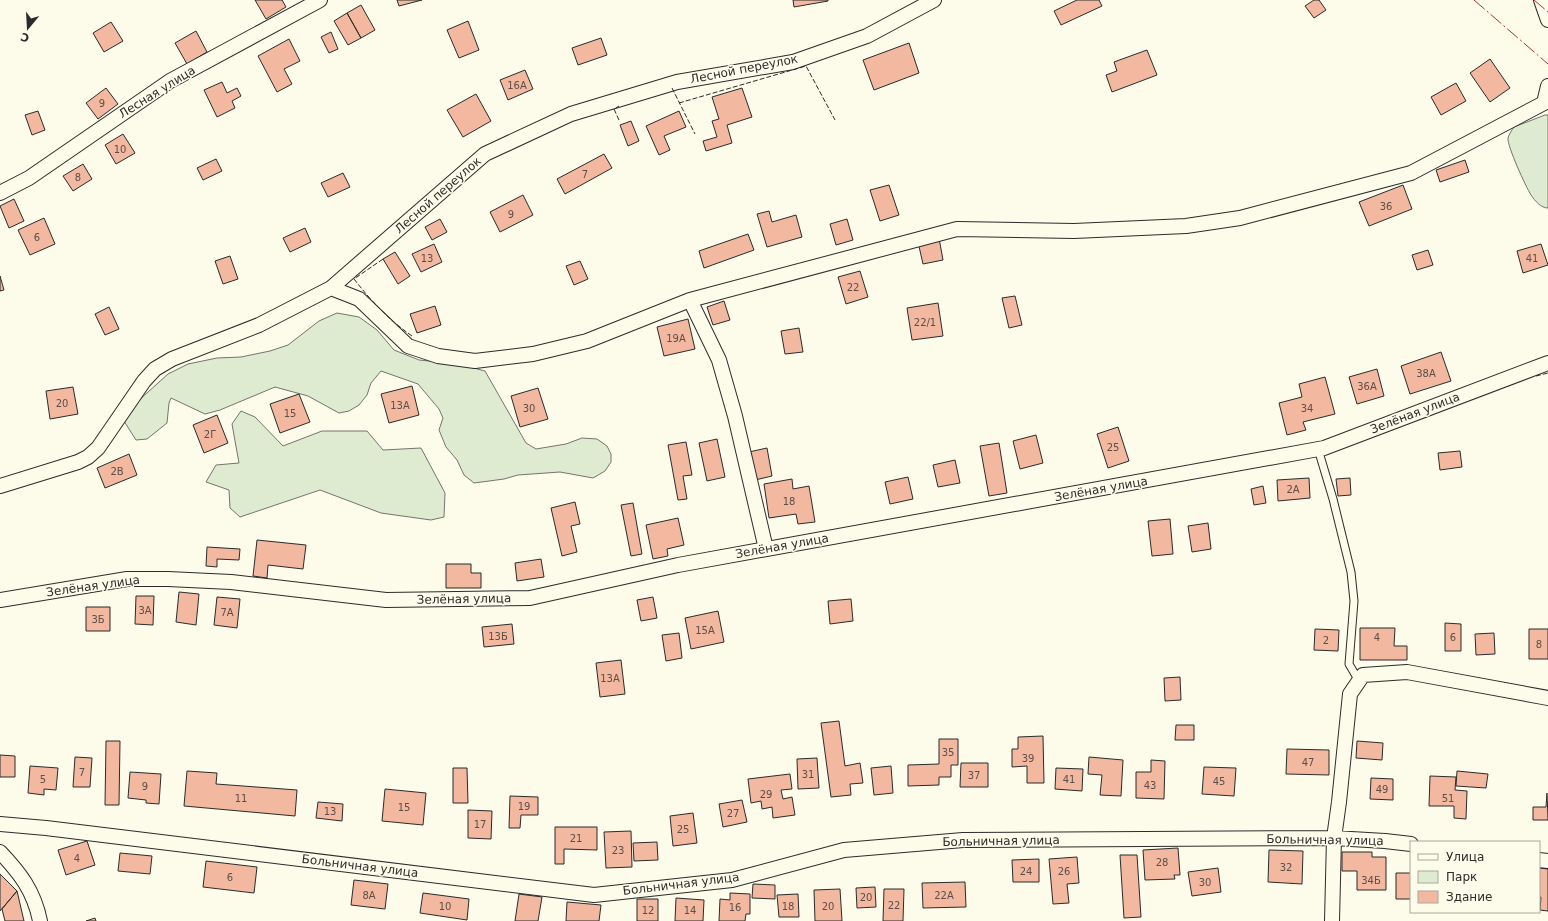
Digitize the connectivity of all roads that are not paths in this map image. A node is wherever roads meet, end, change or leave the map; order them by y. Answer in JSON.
{"nodes":[{"id":1,"x":320,"y":0,"type":"edge"},
{"id":2,"x":934,"y":0,"type":"edge"},
{"id":3,"x":1541,"y":0,"type":"edge"},
{"id":4,"x":1548,"y":20,"type":"edge"},
{"id":5,"x":1548,"y":86,"type":"edge"},
{"id":6,"x":0,"y":193,"type":"edge"},
{"id":7,"x":331,"y":288,"type":"junction"},
{"id":8,"x":690,"y":300,"type":"junction"},
{"id":9,"x":1548,"y":363,"type":"edge"},
{"id":10,"x":1318,"y":449,"type":"junction"},
{"id":11,"x":0,"y":486,"type":"edge"},
{"id":12,"x":766,"y":549,"type":"junction"},
{"id":13,"x":0,"y":600,"type":"edge"},
{"id":14,"x":1359,"y":681,"type":"junction"},
{"id":15,"x":1548,"y":698,"type":"edge"},
{"id":16,"x":0,"y":824,"type":"edge"},
{"id":17,"x":1334,"y":838,"type":"junction"},
{"id":18,"x":1410,"y":844,"type":"edge"},
{"id":19,"x":0,"y":852,"type":"edge"},
{"id":20,"x":40,"y":921,"type":"edge"},
{"id":21,"x":1332,"y":921,"type":"edge"}],
"edges":[{"from":1,"to":6,"type":"street","name":"Лесная улица"},
{"from":2,"to":7,"type":"street","name":"Лесной переулок"},
{"from":3,"to":4,"type":"street"},
{"from":5,"to":8,"type":"street"},
{"from":7,"to":8,"type":"street"},
{"from":7,"to":11,"type":"street","name":"Лесной переулок"},
{"from":8,"to":12,"type":"street"},
{"from":9,"to":10,"type":"street","name":"Зелёная улица"},
{"from":10,"to":12,"type":"street","name":"Зелёная улица"},
{"from":10,"to":14,"type":"lane"},
{"from":12,"to":13,"type":"street","name":"Зелёная улица"},
{"from":14,"to":15,"type":"street"},
{"from":14,"to":17,"type":"street"},
{"from":16,"to":17,"type":"street","name":"Больничная улица"},
{"from":17,"to":18,"type":"street","name":"Больничная улица"},
{"from":17,"to":21,"type":"street"},
{"from":19,"to":20,"type":"street"}]}
